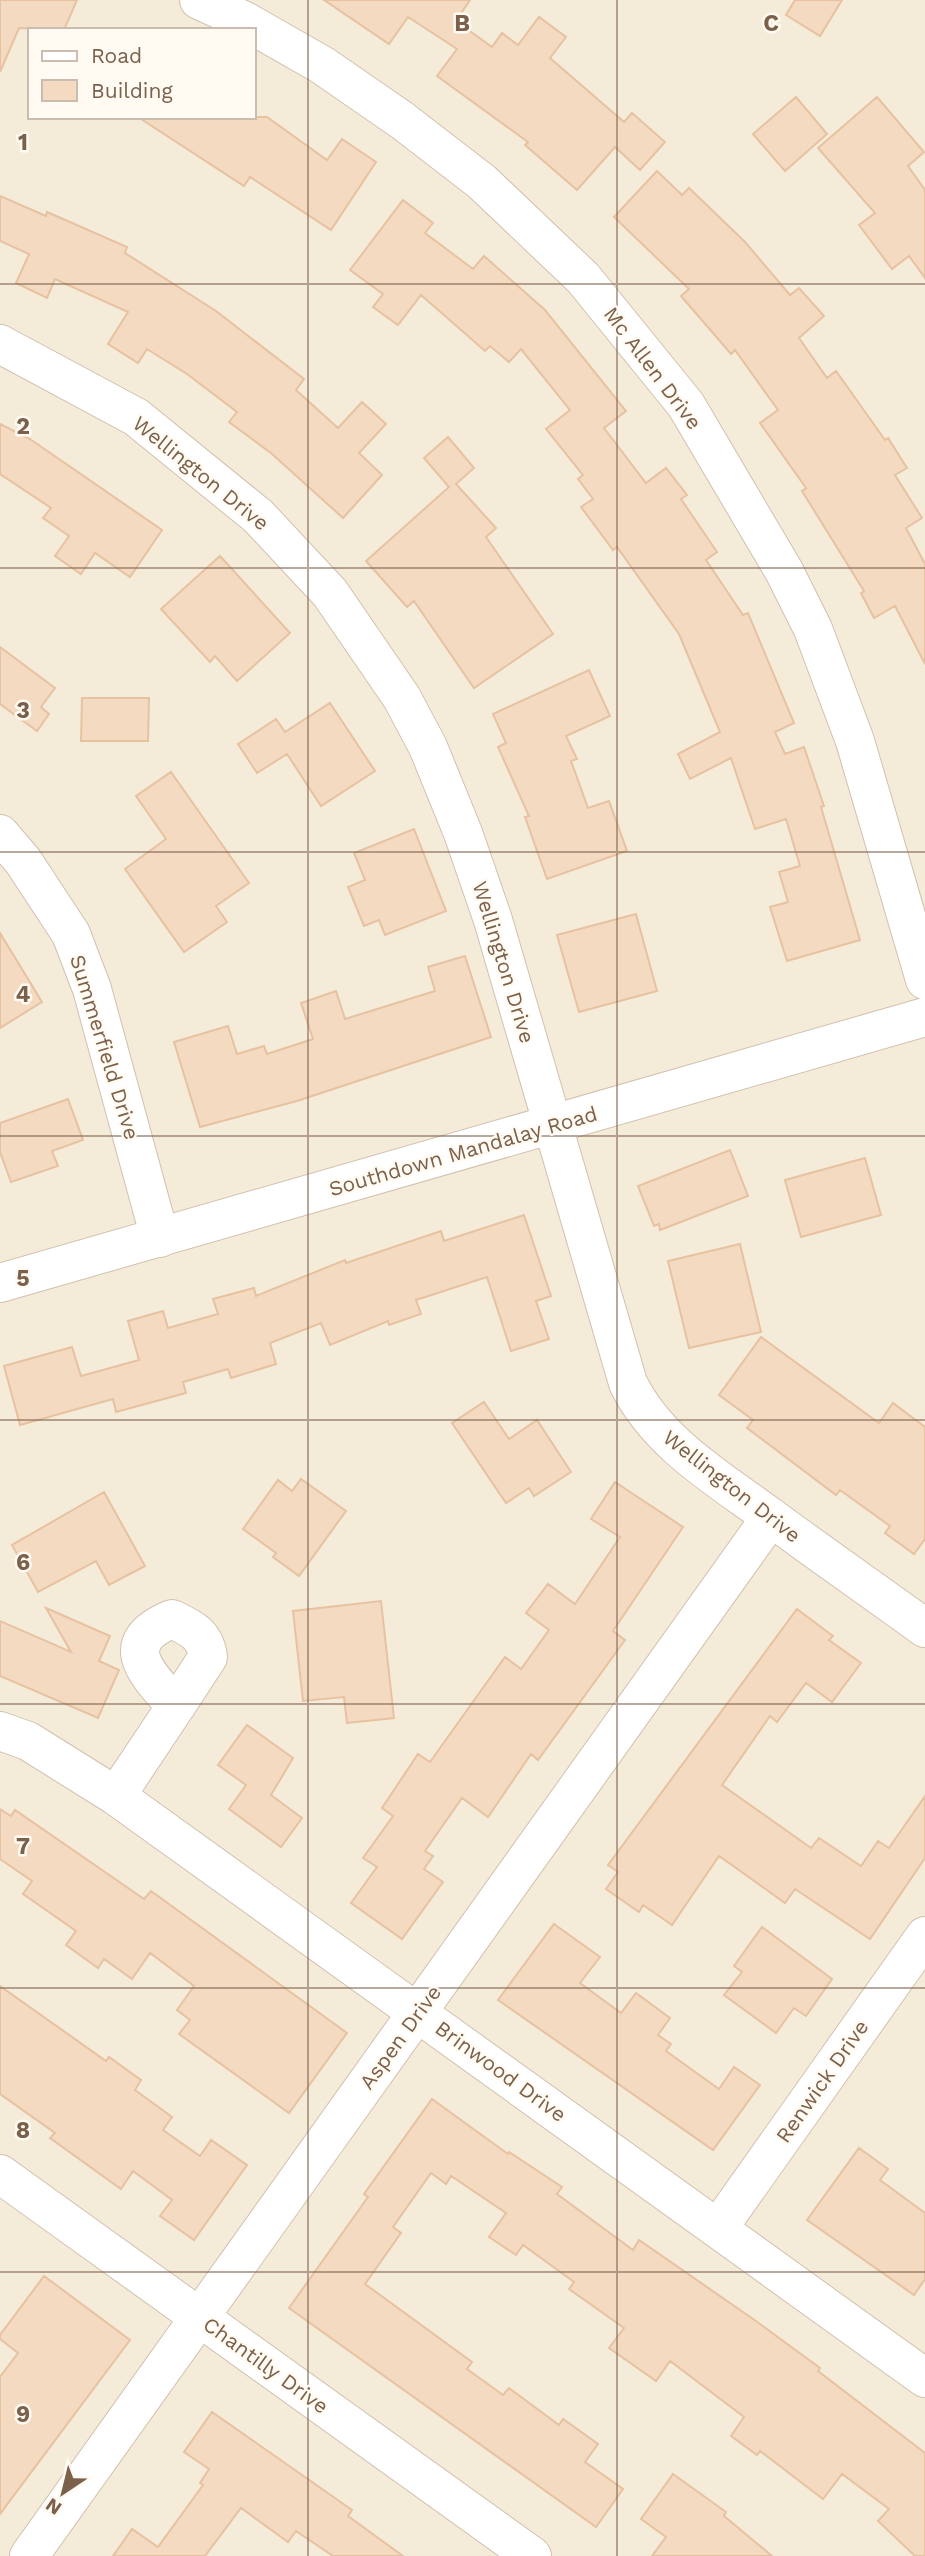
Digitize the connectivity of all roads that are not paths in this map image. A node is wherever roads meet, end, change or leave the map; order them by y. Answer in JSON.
{"nodes":[{"id":1,"x":199,"y":0,"type":"edge"},
{"id":2,"x":0,"y":344,"type":"edge"},
{"id":3,"x":0,"y":834,"type":"edge"},
{"id":4,"x":925,"y":979,"type":"edge"},
{"id":5,"x":925,"y":1017,"type":"edge"},
{"id":6,"x":553,"y":1125,"type":"junction"},
{"id":7,"x":160,"y":1238,"type":"junction"},
{"id":8,"x":0,"y":1283,"type":"edge"},
{"id":9,"x":771,"y":1517,"type":"junction"},
{"id":10,"x":925,"y":1628,"type":"edge"},
{"id":11,"x":176,"y":1706,"type":"dead end"},
{"id":12,"x":0,"y":1731,"type":"edge"},
{"id":13,"x":116,"y":1796,"type":"junction"},
{"id":14,"x":925,"y":1936,"type":"edge"},
{"id":15,"x":418,"y":2012,"type":"junction"},
{"id":16,"x":0,"y":2174,"type":"edge"},
{"id":17,"x":719,"y":2227,"type":"junction"},
{"id":18,"x":200,"y":2318,"type":"junction"},
{"id":19,"x":925,"y":2378,"type":"edge"},
{"id":20,"x":493,"y":2545,"type":"edge"},
{"id":21,"x":29,"y":2556,"type":"edge"},
{"id":22,"x":531,"y":2556,"type":"edge"}],
"edges":[{"from":1,"to":4,"type":"street","name":"Mc Allen Drive"},
{"from":2,"to":6,"type":"street","name":"Wellington Drive"},
{"from":3,"to":7,"type":"street","name":"Summerfield Drive"},
{"from":5,"to":6,"type":"street","name":"Southdown Mandalay Road"},
{"from":6,"to":7,"type":"street","name":"Southdown Mandalay Road"},
{"from":6,"to":9,"type":"street","name":"Wellington Drive"},
{"from":7,"to":8,"type":"street","name":"Southdown Mandalay Road"},
{"from":9,"to":10,"type":"street","name":"Wellington Drive"},
{"from":9,"to":15,"type":"street","name":"Aspen Drive"},
{"from":11,"to":13,"type":"street"},
{"from":12,"to":13,"type":"street","name":"Brinwood Drive"},
{"from":13,"to":15,"type":"street","name":"Brinwood Drive"},
{"from":14,"to":17,"type":"street","name":"Renwick Drive"},
{"from":15,"to":17,"type":"street","name":"Brinwood Drive"},
{"from":15,"to":18,"type":"street","name":"Aspen Drive"},
{"from":16,"to":18,"type":"street","name":"Chantilly Drive"},
{"from":17,"to":19,"type":"street","name":"Brinwood Drive"},
{"from":18,"to":20,"type":"street","name":"Chantilly Drive"},
{"from":18,"to":21,"type":"street","name":"Aspen Drive"},
{"from":20,"to":22,"type":"street","name":"Chantilly Drive"}]}
